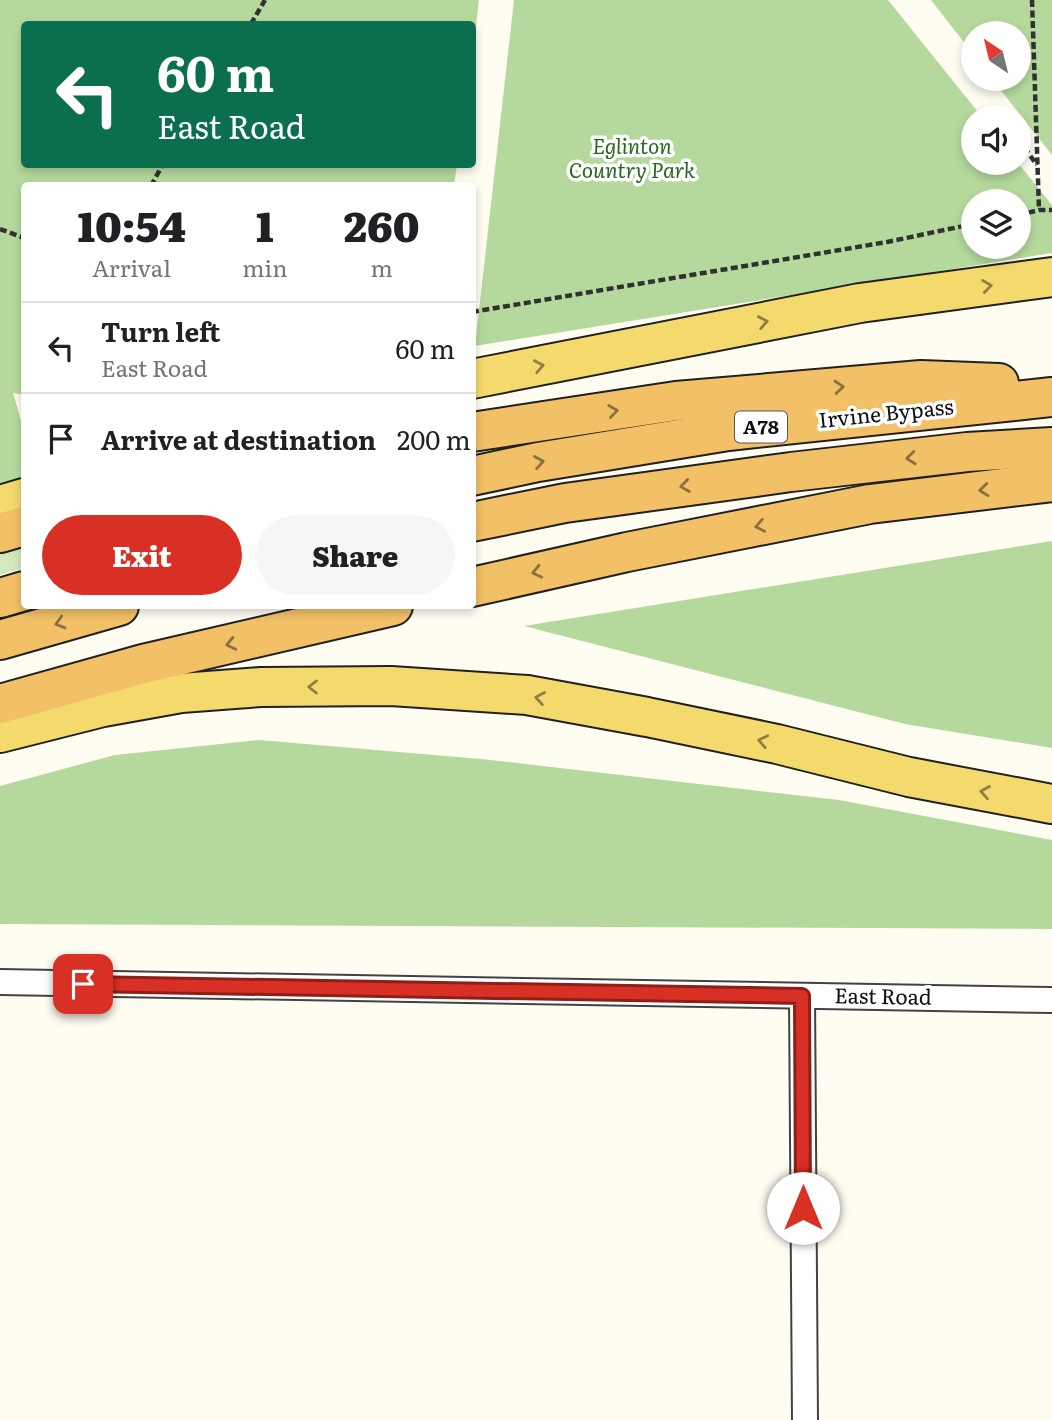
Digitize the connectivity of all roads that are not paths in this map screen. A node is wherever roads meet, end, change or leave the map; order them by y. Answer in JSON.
{"nodes":[{"id":1,"x":1052,"y":277,"type":"edge"},
{"id":2,"x":476,"y":378,"type":"edge"},
{"id":3,"x":1052,"y":385,"type":"edge"},
{"id":4,"x":1052,"y":397,"type":"edge"},
{"id":5,"x":476,"y":431,"type":"edge"},
{"id":6,"x":1052,"y":447,"type":"edge"},
{"id":7,"x":476,"y":475,"type":"edge"},
{"id":8,"x":1052,"y":482,"type":"edge"},
{"id":9,"x":21,"y":499,"type":"edge"},
{"id":10,"x":0,"y":505,"type":"edge"},
{"id":11,"x":476,"y":521,"type":"edge"},
{"id":12,"x":21,"y":527,"type":"edge"},
{"id":13,"x":0,"y":533,"type":"edge"},
{"id":14,"x":476,"y":586,"type":"edge"},
{"id":15,"x":21,"y":592,"type":"edge"},
{"id":16,"x":0,"y":598,"type":"edge"},
{"id":17,"x":108,"y":609,"type":"edge"},
{"id":18,"x":380,"y":609,"type":"edge"},
{"id":19,"x":0,"y":640,"type":"edge"},
{"id":20,"x":0,"y":704,"type":"edge"},
{"id":21,"x":0,"y":733,"type":"edge"},
{"id":22,"x":1052,"y":804,"type":"edge"},
{"id":23,"x":0,"y":982,"type":"edge"},
{"id":24,"x":802,"y":996,"type":"junction"},
{"id":25,"x":1052,"y":1000,"type":"edge"},
{"id":26,"x":805,"y":1420,"type":"edge"}],
"edges":[{"from":2,"to":1,"type":"main road","one_way":true},
{"from":5,"to":3,"type":"highway","one_way":true},
{"from":7,"to":4,"type":"highway","name":"Irvine Bypass","number":"A78","one_way":true},
{"from":6,"to":11,"type":"highway","number":"A78","one_way":true},
{"from":8,"to":14,"type":"highway","one_way":true},
{"from":9,"to":10,"type":"main road"},
{"from":12,"to":13,"type":"highway"},
{"from":15,"to":16,"type":"highway"},
{"from":17,"to":19,"type":"highway","one_way":true},
{"from":18,"to":20,"type":"highway","one_way":true},
{"from":22,"to":21,"type":"main road","one_way":true},
{"from":23,"to":24,"type":"street","name":"East Road"},
{"from":24,"to":25,"type":"street","name":"East Road"},
{"from":24,"to":26,"type":"street"}]}
